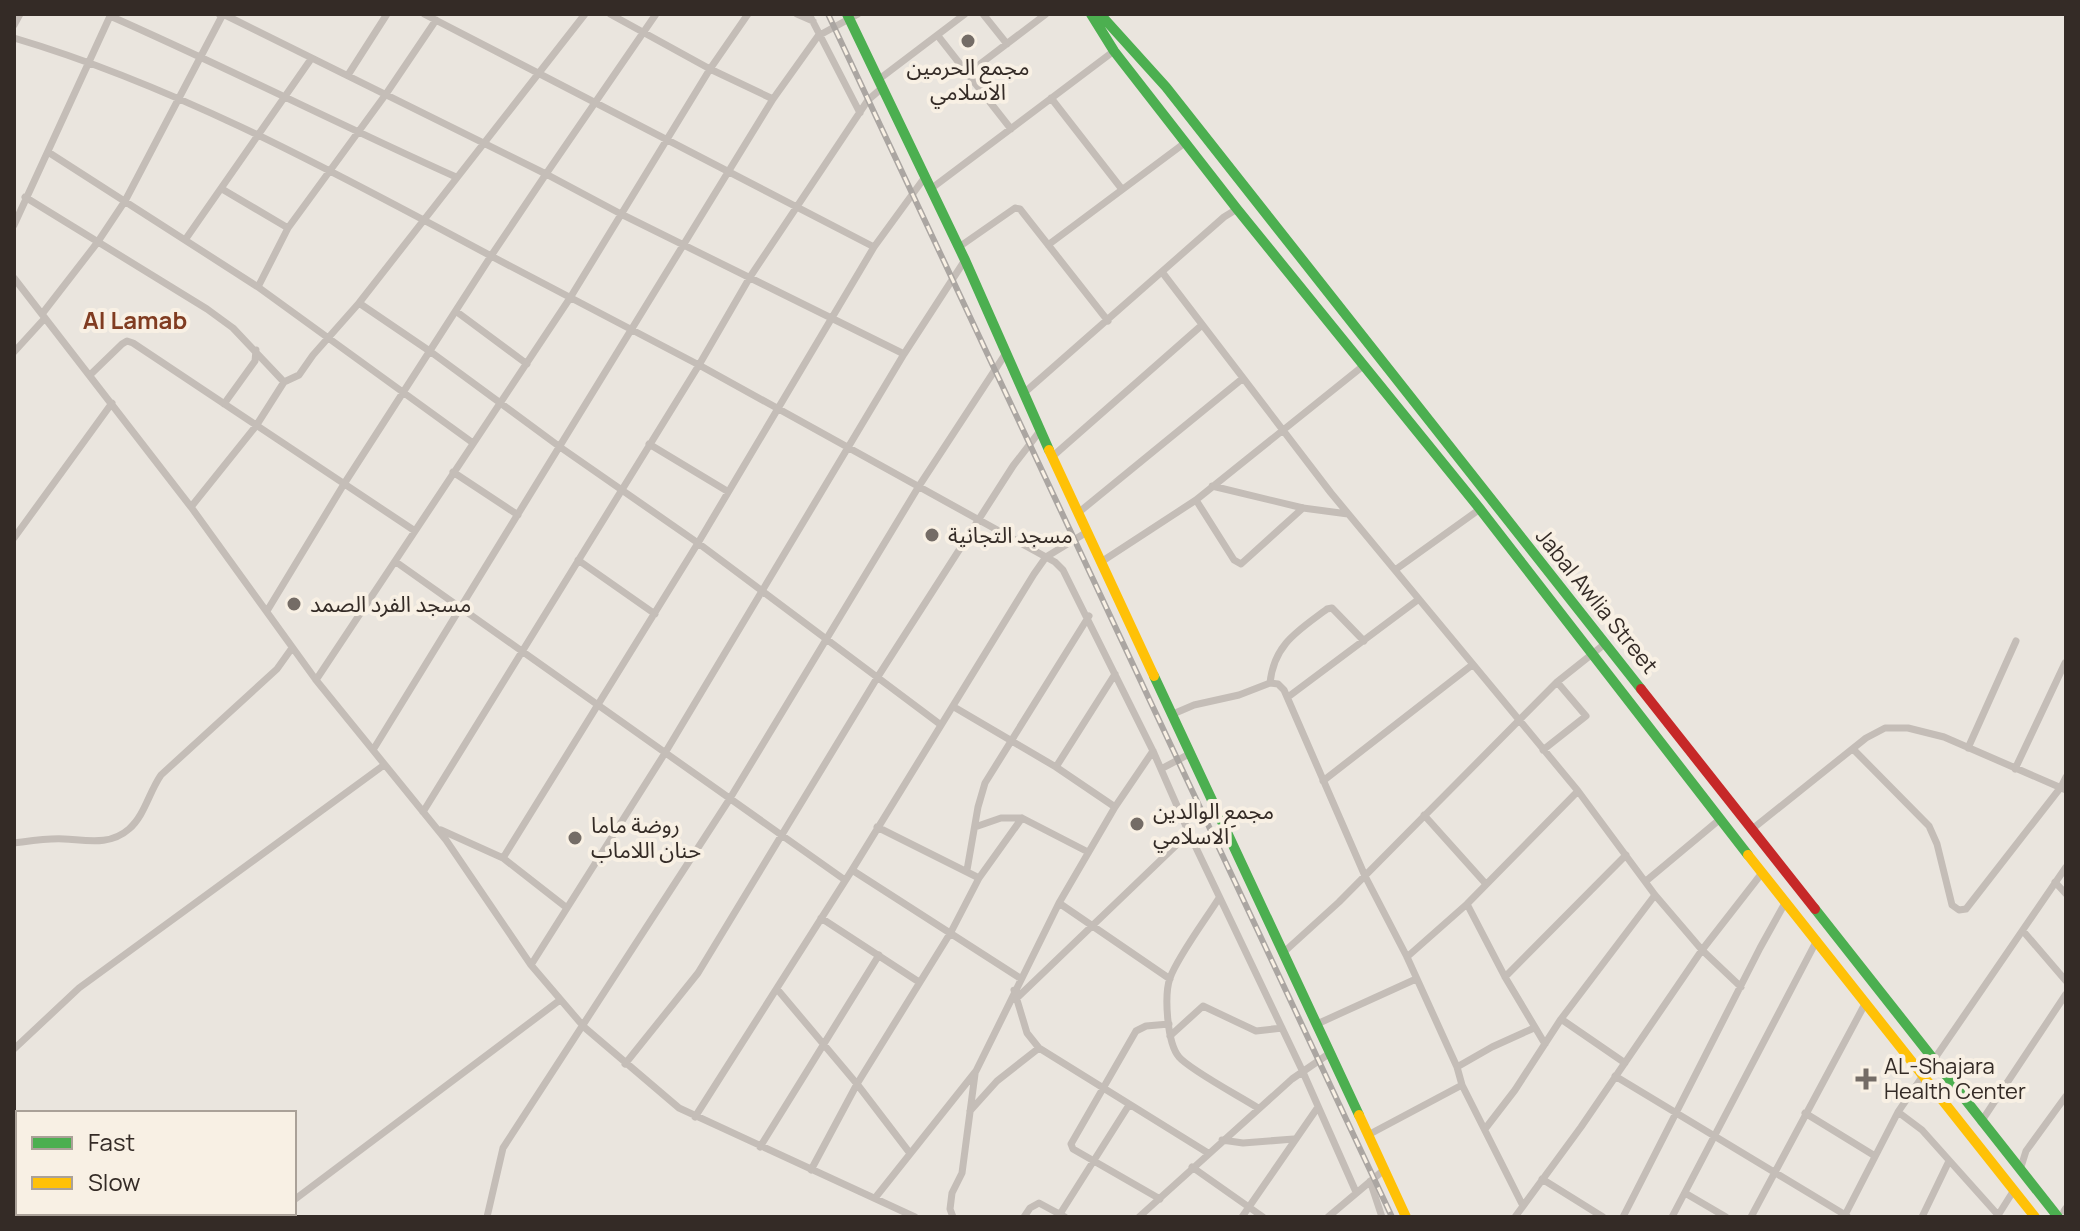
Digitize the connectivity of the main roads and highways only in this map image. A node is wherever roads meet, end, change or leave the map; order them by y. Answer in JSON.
{"nodes":[{"id":1,"x":1095,"y":15,"type":"edge"},
{"id":2,"x":852,"y":16,"type":"edge"},
{"id":3,"x":2062,"y":1212,"type":"edge"},
{"id":4,"x":1406,"y":1217,"type":"edge"},
{"id":5,"x":2035,"y":1217,"type":"edge"}],
"edges":[{"from":1,"to":3,"type":"main road","name":"Jabal Awlia Street"},
{"from":1,"to":5,"type":"main road","name":"Jabal Awlia Street"},
{"from":2,"to":4,"type":"main road"}]}
